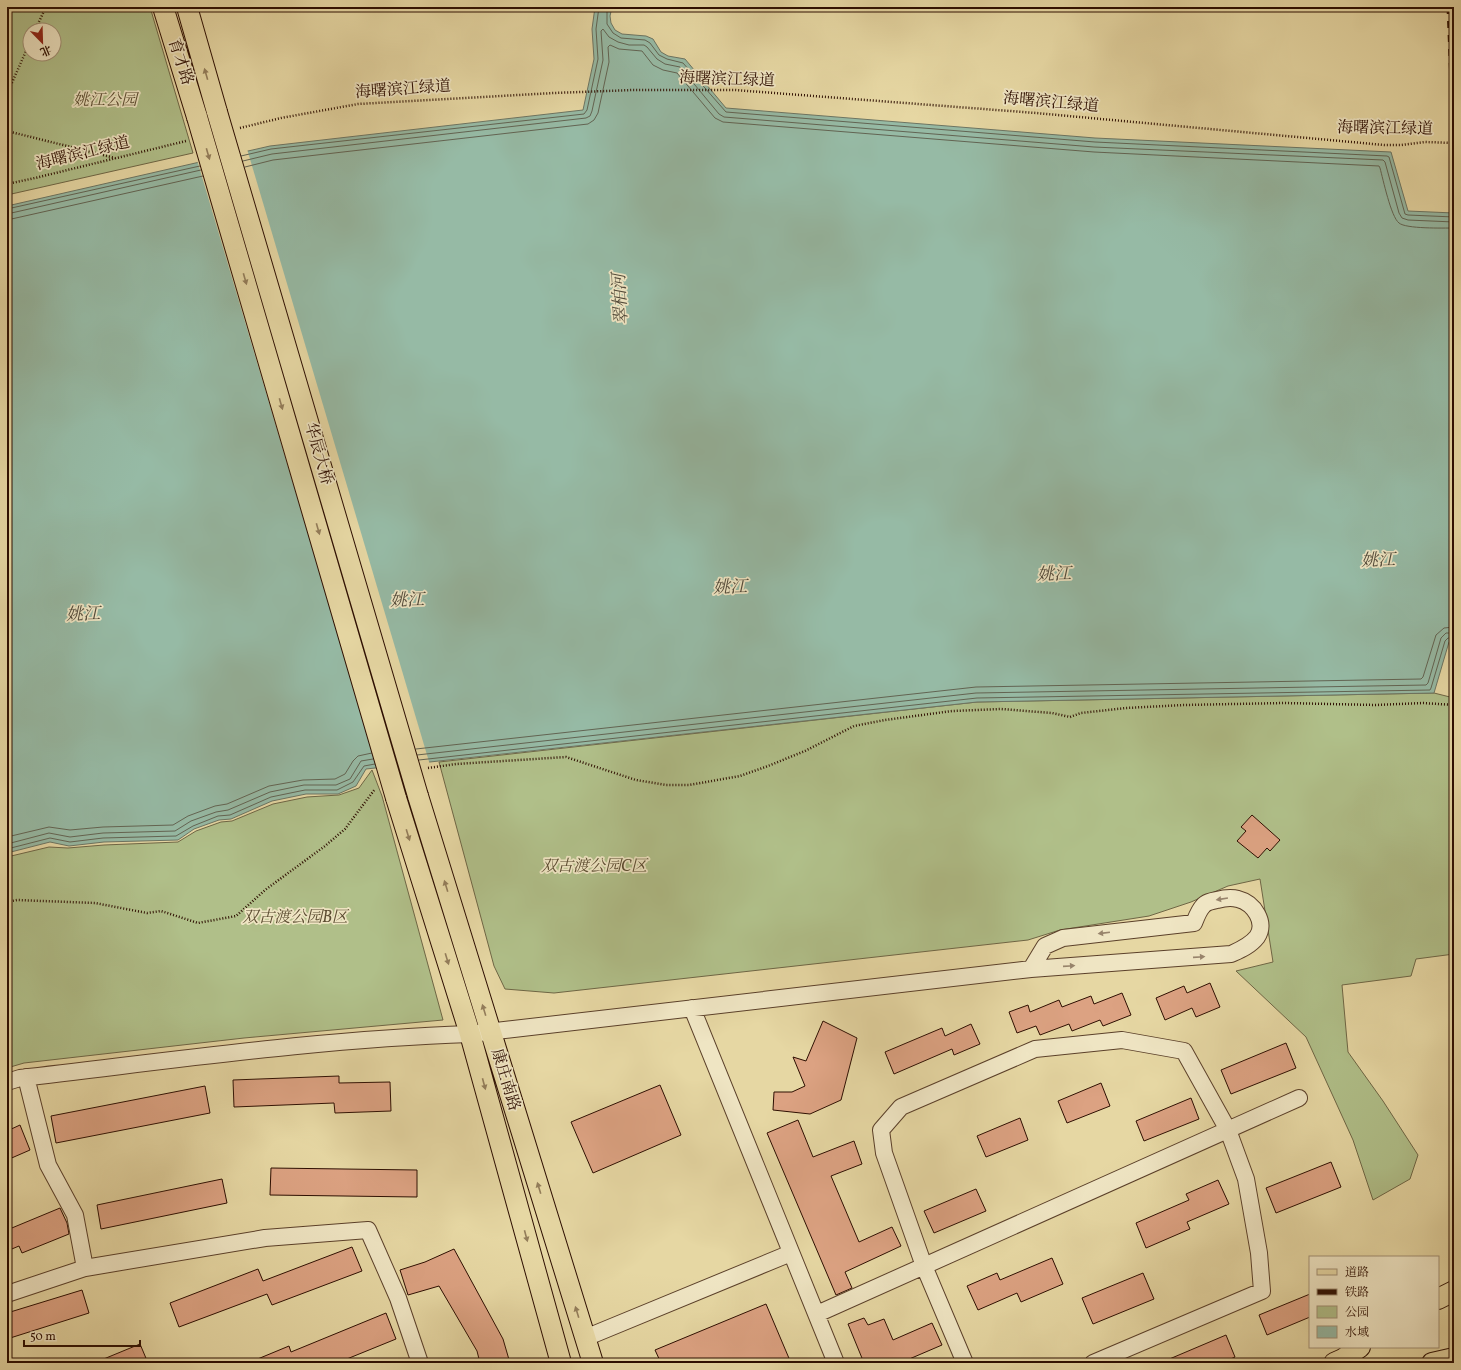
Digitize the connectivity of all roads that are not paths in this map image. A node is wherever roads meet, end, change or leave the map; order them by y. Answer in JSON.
{"nodes":[{"id":1,"x":163,"y":7,"type":"edge"},
{"id":2,"x":187,"y":7,"type":"edge"},
{"id":3,"x":218,"y":112,"type":"joint"},
{"id":4,"x":197,"y":117,"type":"joint"},
{"id":5,"x":418,"y":796,"type":"joint"},
{"id":6,"x":396,"y":798,"type":"joint"},
{"id":7,"x":1031,"y":969,"type":"junction"},
{"id":8,"x":692,"y":1008,"type":"junction"},
{"id":9,"x":490,"y":1031,"type":"junction"},
{"id":10,"x":470,"y":1034,"type":"junction"},
{"id":11,"x":26,"y":1077,"type":"junction"},
{"id":12,"x":7,"y":1082,"type":"edge"},
{"id":13,"x":1299,"y":1098,"type":"dead end"},
{"id":14,"x":1228,"y":1130,"type":"junction"},
{"id":15,"x":792,"y":1253,"type":"junction"},
{"id":16,"x":924,"y":1266,"type":"junction"},
{"id":17,"x":85,"y":1268,"type":"junction"},
{"id":18,"x":1454,"y":1291,"type":"edge"},
{"id":19,"x":7,"y":1294,"type":"edge"},
{"id":20,"x":1439,"y":1298,"type":"edge"},
{"id":21,"x":817,"y":1314,"type":"junction"},
{"id":22,"x":585,"y":1338,"type":"junction"},
{"id":23,"x":1359,"y":1348,"type":"edge"},
{"id":24,"x":1454,"y":1358,"type":"edge"},
{"id":25,"x":420,"y":1363,"type":"edge"},
{"id":26,"x":561,"y":1363,"type":"edge"},
{"id":27,"x":593,"y":1363,"type":"edge"},
{"id":28,"x":836,"y":1363,"type":"edge"},
{"id":29,"x":965,"y":1363,"type":"edge"},
{"id":30,"x":1093,"y":1363,"type":"edge"},
{"id":31,"x":1334,"y":1363,"type":"edge"},
{"id":32,"x":1432,"y":1363,"type":"edge"}],
"edges":[{"from":1,"to":4,"type":"main road","name":"育才路"},
{"from":3,"to":2,"type":"main road","name":"育才路","one_way":true},
{"from":3,"to":5,"type":"main road","name":"华辰大桥","bridge":true},
{"from":4,"to":6,"type":"main road","name":"华辰大桥","one_way":true,"bridge":true},
{"from":9,"to":5,"type":"main road","name":"康庄南路","one_way":true},
{"from":6,"to":10,"type":"main road","name":"康庄南路","one_way":true},
{"from":7,"to":7,"type":"street","one_way":true},
{"from":7,"to":8,"type":"street"},
{"from":8,"to":9,"type":"street"},
{"from":8,"to":15,"type":"street"},
{"from":9,"to":10,"type":"street"},
{"from":22,"to":9,"type":"main road","name":"康庄南路","one_way":true},
{"from":10,"to":11,"type":"street"},
{"from":10,"to":26,"type":"main road","name":"康庄南路","one_way":true},
{"from":11,"to":12,"type":"street"},
{"from":11,"to":17,"type":"street"},
{"from":13,"to":14,"type":"street"},
{"from":14,"to":16,"type":"street"},
{"from":14,"to":16,"type":"street"},
{"from":14,"to":30,"type":"street"},
{"from":15,"to":21,"type":"street"},
{"from":15,"to":22,"type":"street"},
{"from":16,"to":21,"type":"street"},
{"from":16,"to":29,"type":"street"},
{"from":17,"to":19,"type":"street"},
{"from":17,"to":25,"type":"street"},
{"from":18,"to":20,"type":"main road"},
{"from":21,"to":28,"type":"street"},
{"from":22,"to":27,"type":"main road","name":"康庄南路"},
{"from":23,"to":31,"type":"main road"},
{"from":24,"to":32,"type":"main road"}]}
